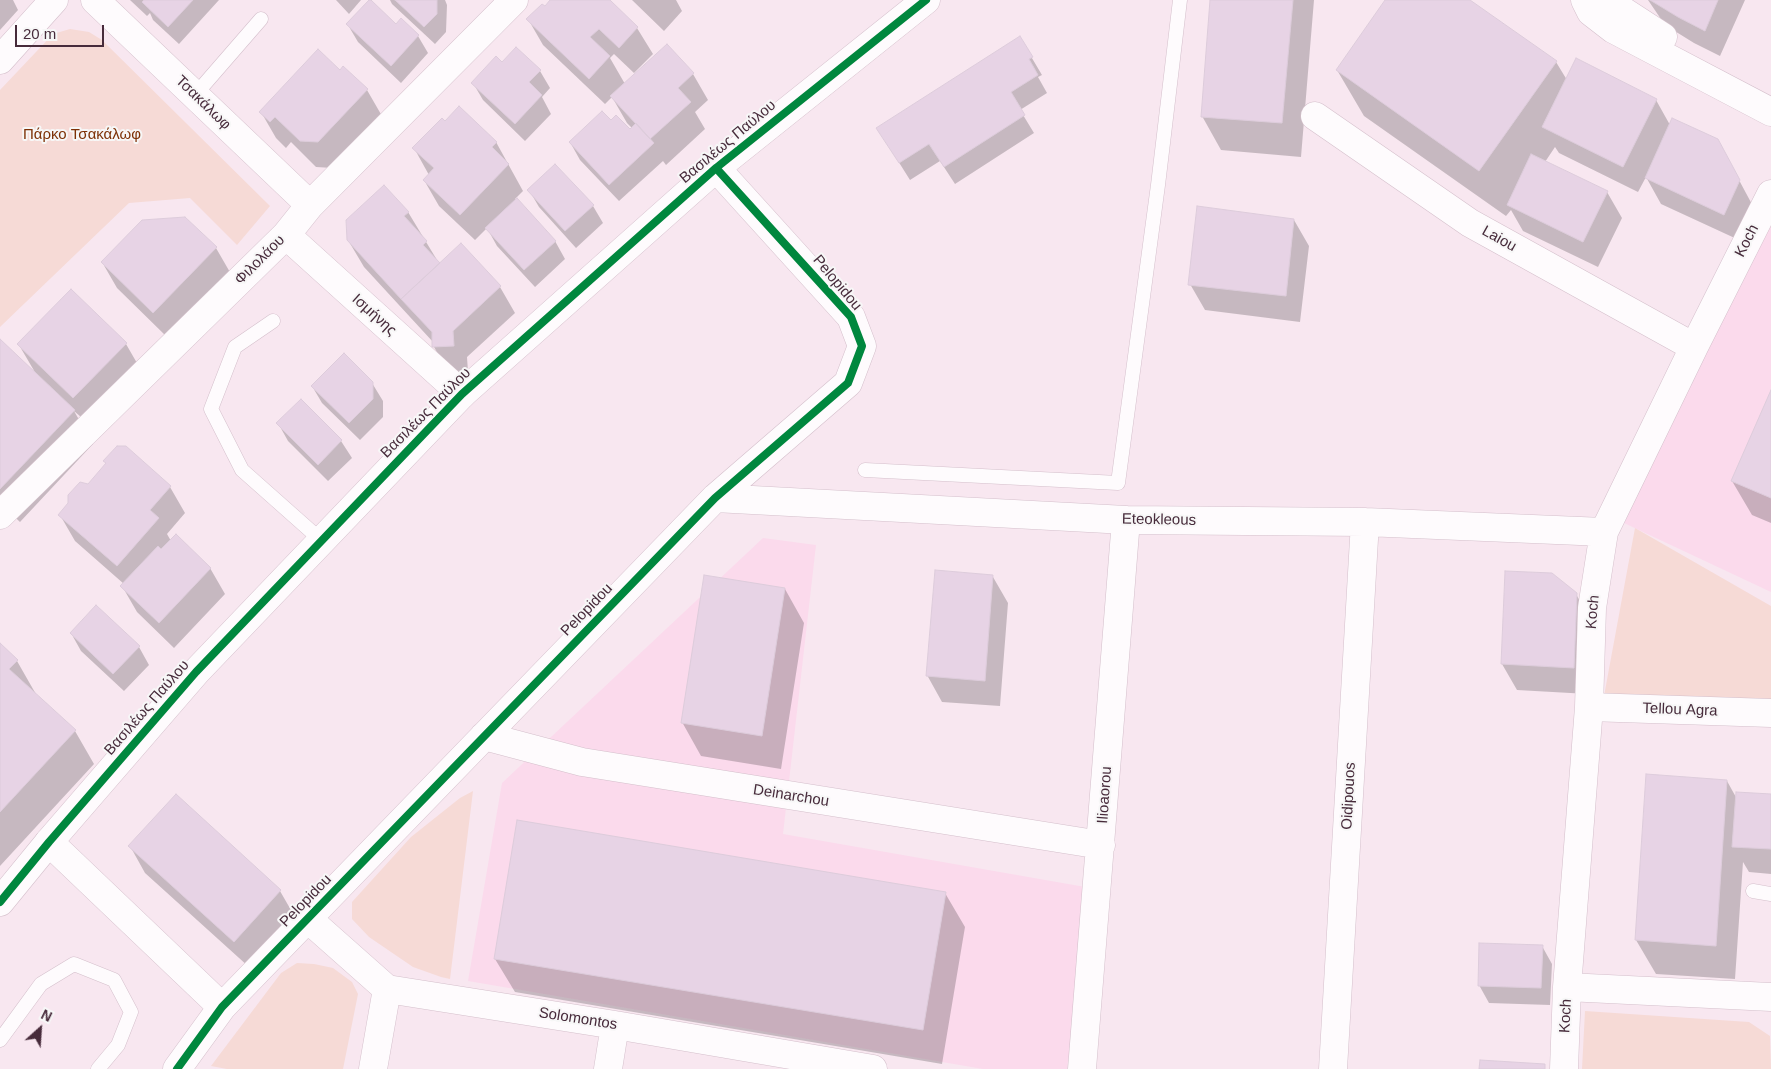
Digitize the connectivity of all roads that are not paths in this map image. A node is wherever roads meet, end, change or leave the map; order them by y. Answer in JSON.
{"nodes":[{"id":1,"x":54,"y":0,"type":"edge"},
{"id":2,"x":95,"y":0,"type":"edge"},
{"id":3,"x":926,"y":0,"type":"edge"},
{"id":4,"x":1180,"y":0,"type":"edge"},
{"id":5,"x":1584,"y":0,"type":"edge"},
{"id":6,"x":1613,"y":0,"type":"edge"},
{"id":7,"x":508,"y":2,"type":"edge"},
{"id":8,"x":262,"y":19,"type":"dead end"},
{"id":9,"x":0,"y":60,"type":"edge"},
{"id":10,"x":1771,"y":90,"type":"edge"},
{"id":11,"x":195,"y":95,"type":"junction"},
{"id":12,"x":1771,"y":112,"type":"edge"},
{"id":13,"x":1315,"y":116,"type":"dead end"},
{"id":14,"x":716,"y":168,"type":"junction"},
{"id":15,"x":1771,"y":194,"type":"edge"},
{"id":16,"x":310,"y":205,"type":"junction"},
{"id":17,"x":286,"y":235,"type":"junction"},
{"id":18,"x":273,"y":321,"type":"dead end"},
{"id":19,"x":1694,"y":347,"type":"junction"},
{"id":20,"x":462,"y":394,"type":"junction"},
{"id":21,"x":865,"y":470,"type":"dead end"},
{"id":22,"x":715,"y":498,"type":"junction"},
{"id":23,"x":0,"y":515,"type":"edge"},
{"id":24,"x":1126,"y":520,"type":"junction"},
{"id":25,"x":1365,"y":522,"type":"junction"},
{"id":26,"x":1604,"y":532,"type":"junction"},
{"id":27,"x":322,"y":541,"type":"junction"},
{"id":28,"x":1590,"y":707,"type":"junction"},
{"id":29,"x":1771,"y":713,"type":"edge"},
{"id":30,"x":484,"y":736,"type":"junction"},
{"id":31,"x":49,"y":842,"type":"junction"},
{"id":32,"x":1101,"y":845,"type":"junction"},
{"id":33,"x":1753,"y":891,"type":"dead end"},
{"id":34,"x":1771,"y":894,"type":"edge"},
{"id":35,"x":0,"y":902,"type":"edge"},
{"id":36,"x":308,"y":918,"type":"junction"},
{"id":37,"x":1567,"y":987,"type":"junction"},
{"id":38,"x":387,"y":989,"type":"junction"},
{"id":39,"x":1771,"y":997,"type":"edge"},
{"id":40,"x":222,"y":1007,"type":"junction"},
{"id":41,"x":615,"y":1025,"type":"junction"},
{"id":42,"x":0,"y":1040,"type":"edge"},
{"id":43,"x":834,"y":1066,"type":"edge"},
{"id":44,"x":98,"y":1069,"type":"edge"},
{"id":45,"x":177,"y":1069,"type":"edge"},
{"id":46,"x":373,"y":1069,"type":"edge"},
{"id":47,"x":608,"y":1069,"type":"edge"},
{"id":48,"x":873,"y":1069,"type":"edge"},
{"id":49,"x":1082,"y":1069,"type":"edge"},
{"id":50,"x":1333,"y":1069,"type":"edge"},
{"id":51,"x":1564,"y":1069,"type":"edge"}],
"edges":[{"from":1,"to":9,"type":"street"},
{"from":2,"to":11,"type":"street","name":"Τσακάλωφ"},
{"from":3,"to":14,"type":"street","name":"Βασιλέως Παύλου"},
{"from":4,"to":21,"type":"lane"},
{"from":5,"to":12,"type":"street"},
{"from":6,"to":10,"type":"street"},
{"from":7,"to":16,"type":"street","name":"Φιλολάου"},
{"from":8,"to":11,"type":"lane"},
{"from":11,"to":16,"type":"street","name":"Τσακάλωφ"},
{"from":13,"to":19,"type":"street","name":"Laiou"},
{"from":14,"to":20,"type":"street","name":"Βασιλέως Παύλου"},
{"from":14,"to":22,"type":"street","name":"Pelopidou"},
{"from":15,"to":19,"type":"street","name":"Koch"},
{"from":16,"to":17,"type":"street","name":"Φιλολάου"},
{"from":17,"to":20,"type":"street","name":"Ισμήνης"},
{"from":17,"to":23,"type":"street","name":"Φιλολάου"},
{"from":18,"to":27,"type":"lane"},
{"from":19,"to":26,"type":"street","name":"Koch"},
{"from":20,"to":27,"type":"street","name":"Βασιλέως Παύλου"},
{"from":22,"to":24,"type":"street","name":"Eteokleous"},
{"from":22,"to":30,"type":"street","name":"Pelopidou"},
{"from":24,"to":25,"type":"street","name":"Eteokleous"},
{"from":24,"to":32,"type":"street","name":"Ilioaorou"},
{"from":25,"to":26,"type":"street","name":"Eteokleous"},
{"from":25,"to":50,"type":"street","name":"Oidipouos"},
{"from":26,"to":28,"type":"street","name":"Koch"},
{"from":27,"to":31,"type":"street","name":"Βασιλέως Παύλου"},
{"from":28,"to":29,"type":"street","name":"Tellou Agra"},
{"from":28,"to":37,"type":"street","name":"Koch"},
{"from":30,"to":32,"type":"street","name":"Deinarchou"},
{"from":30,"to":36,"type":"street","name":"Pelopidou"},
{"from":31,"to":35,"type":"street","name":"Βασιλέως Παύλου"},
{"from":31,"to":40,"type":"street"},
{"from":32,"to":49,"type":"street","name":"Ilioaorou"},
{"from":33,"to":34,"type":"lane"},
{"from":36,"to":38,"type":"street"},
{"from":36,"to":40,"type":"street","name":"Pelopidou"},
{"from":37,"to":39,"type":"street"},
{"from":37,"to":51,"type":"street","name":"Koch"},
{"from":38,"to":41,"type":"street","name":"Solomontos"},
{"from":38,"to":46,"type":"street"},
{"from":40,"to":45,"type":"street","name":"Pelopidou"},
{"from":41,"to":43,"type":"street","name":"Solomontos"},
{"from":41,"to":47,"type":"street"},
{"from":42,"to":44,"type":"lane"},
{"from":43,"to":48,"type":"street","name":"Solomontos"}]}
